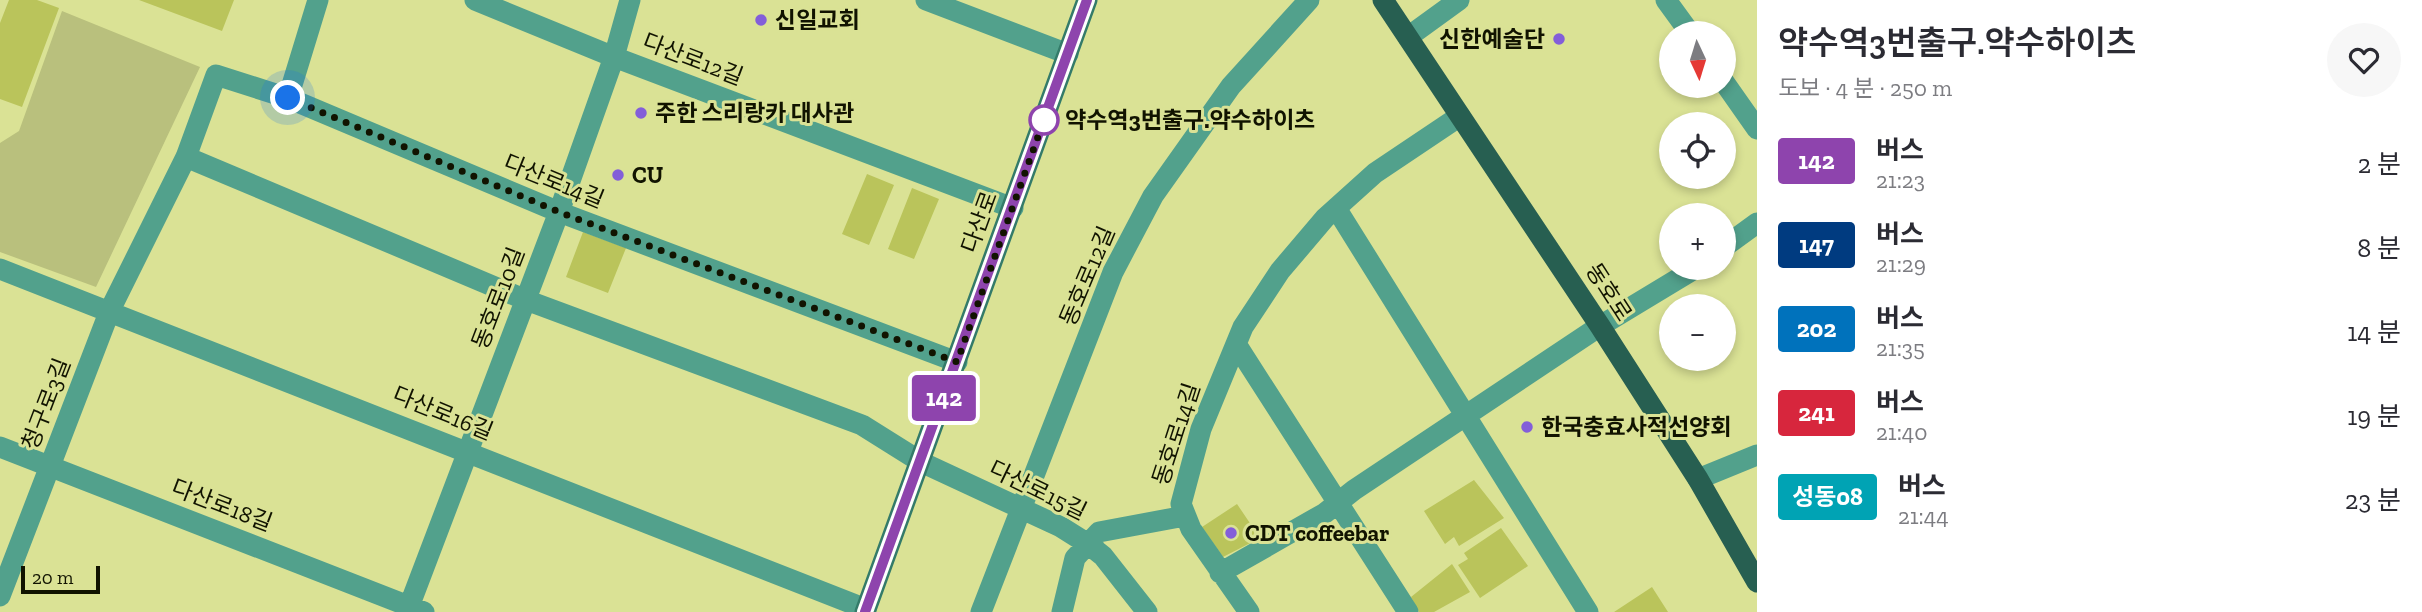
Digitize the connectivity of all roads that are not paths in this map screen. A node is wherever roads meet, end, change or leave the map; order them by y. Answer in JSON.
{"nodes":[{"id":1,"x":318,"y":0,"type":"edge"},
{"id":2,"x":475,"y":0,"type":"edge"},
{"id":3,"x":630,"y":0,"type":"edge"},
{"id":4,"x":926,"y":0,"type":"edge"},
{"id":5,"x":1087,"y":0,"type":"edge"},
{"id":6,"x":1309,"y":0,"type":"edge"},
{"id":7,"x":1383,"y":0,"type":"edge"},
{"id":8,"x":1460,"y":0,"type":"edge"},
{"id":9,"x":1666,"y":0,"type":"edge"},
{"id":10,"x":1681,"y":21,"type":"edge"},
{"id":11,"x":1408,"y":37,"type":"junction"},
{"id":12,"x":1068,"y":54,"type":"junction"},
{"id":13,"x":614,"y":57,"type":"junction"},
{"id":14,"x":288,"y":98,"type":"junction"},
{"id":15,"x":1735,"y":98,"type":"edge"},
{"id":16,"x":1460,"y":116,"type":"junction"},
{"id":17,"x":1757,"y":129,"type":"edge"},
{"id":18,"x":186,"y":157,"type":"junction"},
{"id":19,"x":1013,"y":208,"type":"junction"},
{"id":20,"x":1336,"y":208,"type":"junction"},
{"id":21,"x":559,"y":212,"type":"junction"},
{"id":22,"x":1757,"y":223,"type":"edge"},
{"id":23,"x":1736,"y":238,"type":"edge"},
{"id":24,"x":0,"y":269,"type":"edge"},
{"id":25,"x":1676,"y":280,"type":"edge"},
{"id":26,"x":526,"y":300,"type":"junction"},
{"id":27,"x":110,"y":310,"type":"junction"},
{"id":28,"x":1600,"y":326,"type":"junction"},
{"id":29,"x":1236,"y":344,"type":"junction"},
{"id":30,"x":957,"y":362,"type":"junction"},
{"id":31,"x":1466,"y":417,"type":"junction"},
{"id":32,"x":0,"y":447,"type":"edge"},
{"id":33,"x":468,"y":451,"type":"junction"},
{"id":34,"x":1757,"y":455,"type":"edge"},
{"id":35,"x":921,"y":462,"type":"junction"},
{"id":36,"x":50,"y":466,"type":"junction"},
{"id":37,"x":1698,"y":480,"type":"junction"},
{"id":38,"x":1339,"y":502,"type":"junction"},
{"id":39,"x":1020,"y":509,"type":"junction"},
{"id":40,"x":1185,"y":516,"type":"junction"},
{"id":41,"x":1088,"y":544,"type":"junction"},
{"id":42,"x":1220,"y":573,"type":"junction"},
{"id":43,"x":1757,"y":582,"type":"edge"},
{"id":44,"x":0,"y":596,"type":"edge"},
{"id":45,"x":413,"y":610,"type":"edge"},
{"id":46,"x":865,"y":610,"type":"edge"},
{"id":47,"x":981,"y":612,"type":"edge"},
{"id":48,"x":1062,"y":612,"type":"edge"},
{"id":49,"x":1147,"y":612,"type":"edge"},
{"id":50,"x":1249,"y":612,"type":"edge"},
{"id":51,"x":1408,"y":612,"type":"edge"},
{"id":52,"x":1587,"y":612,"type":"edge"}],
"edges":[{"from":1,"to":14,"type":"street"},
{"from":2,"to":13,"type":"street","name":"다산로12길"},
{"from":3,"to":13,"type":"street","name":"동호로10길"},
{"from":4,"to":12,"type":"street"},
{"from":5,"to":12,"type":"main road","name":"다산로"},
{"from":6,"to":39,"type":"street","name":"동호로12길"},
{"from":7,"to":11,"type":"main road","name":"동호로"},
{"from":8,"to":11,"type":"street"},
{"from":9,"to":10,"type":"street"},
{"from":11,"to":16,"type":"main road","name":"동호로"},
{"from":12,"to":19,"type":"main road","name":"다산로"},
{"from":13,"to":19,"type":"street","name":"다산로12길"},
{"from":13,"to":21,"type":"street","name":"동호로10길"},
{"from":14,"to":18,"type":"street","name":"다산로14길"},
{"from":14,"to":21,"type":"street","name":"다산로14길"},
{"from":15,"to":17,"type":"street"},
{"from":16,"to":20,"type":"street","name":"동호로14길"},
{"from":16,"to":28,"type":"main road","name":"동호로"},
{"from":18,"to":26,"type":"street"},
{"from":18,"to":27,"type":"street","name":"다산로14길"},
{"from":19,"to":30,"type":"main road","name":"다산로"},
{"from":20,"to":29,"type":"street","name":"동호로14길"},
{"from":20,"to":31,"type":"street"},
{"from":21,"to":26,"type":"street","name":"동호로10길"},
{"from":21,"to":30,"type":"street","name":"다산로14길"},
{"from":22,"to":23,"type":"street"},
{"from":24,"to":27,"type":"street","name":"다산로16길"},
{"from":25,"to":28,"type":"street"},
{"from":26,"to":33,"type":"street","name":"동호로10길"},
{"from":26,"to":35,"type":"street"},
{"from":27,"to":33,"type":"street","name":"다산로16길"},
{"from":27,"to":36,"type":"street","name":"청구로3길"},
{"from":28,"to":31,"type":"street"},
{"from":28,"to":37,"type":"main road","name":"동호로"},
{"from":29,"to":38,"type":"street"},
{"from":29,"to":40,"type":"street","name":"동호로14길"},
{"from":30,"to":35,"type":"main road","name":"다산로"},
{"from":31,"to":38,"type":"street"},
{"from":31,"to":52,"type":"street"},
{"from":32,"to":36,"type":"street","name":"다산로18길"},
{"from":33,"to":45,"type":"street","name":"동호로10길"},
{"from":33,"to":46,"type":"street","name":"다산로16길"},
{"from":34,"to":37,"type":"street"},
{"from":35,"to":39,"type":"street","name":"다산로15길"},
{"from":35,"to":46,"type":"main road","name":"다산로"},
{"from":36,"to":44,"type":"street","name":"청구로3길"},
{"from":36,"to":45,"type":"street","name":"다산로18길"},
{"from":37,"to":43,"type":"main road","name":"동호로"},
{"from":38,"to":42,"type":"street"},
{"from":38,"to":51,"type":"street"},
{"from":39,"to":41,"type":"street","name":"다산로15길"},
{"from":39,"to":47,"type":"street","name":"동호로12길"},
{"from":40,"to":41,"type":"street"},
{"from":40,"to":42,"type":"street","name":"동호로14길"},
{"from":41,"to":48,"type":"street"},
{"from":41,"to":49,"type":"street","name":"다산로15길"},
{"from":42,"to":50,"type":"street","name":"동호로14길"}]}
